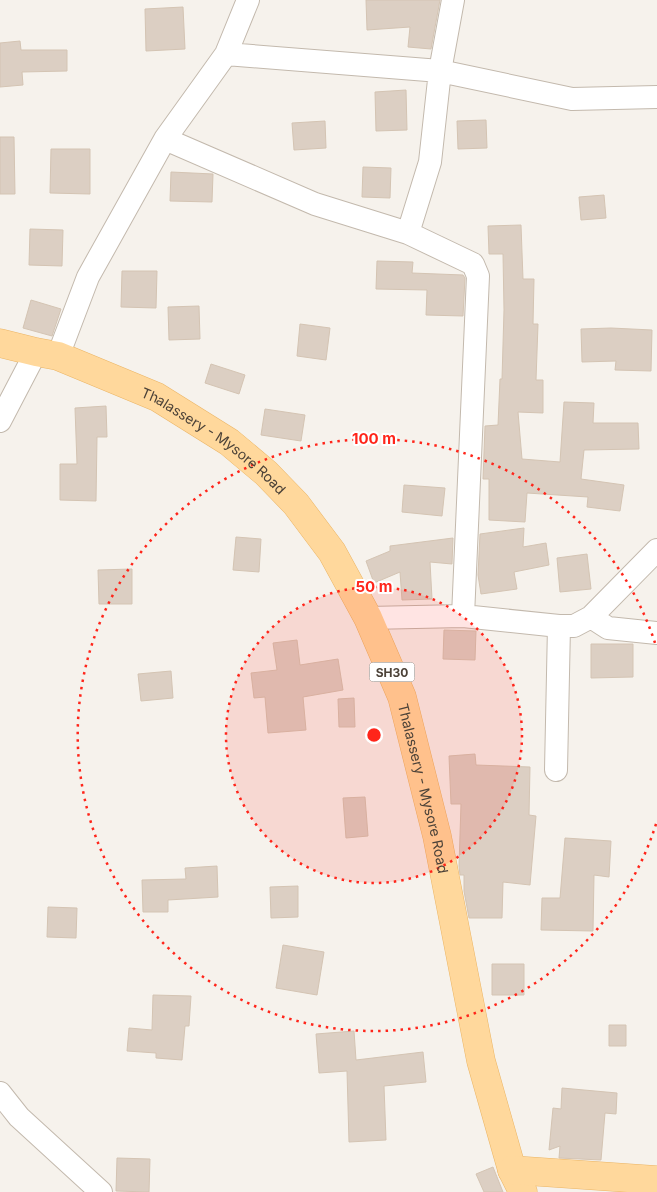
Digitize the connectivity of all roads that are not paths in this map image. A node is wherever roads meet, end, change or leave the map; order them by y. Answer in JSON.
{"nodes":[{"id":1,"x":248,"y":0,"type":"edge"},
{"id":2,"x":453,"y":0,"type":"edge"},
{"id":3,"x":226,"y":54,"type":"junction"},
{"id":4,"x":440,"y":71,"type":"junction"},
{"id":5,"x":657,"y":97,"type":"edge"},
{"id":6,"x":165,"y":139,"type":"junction"},
{"id":7,"x":408,"y":233,"type":"junction"},
{"id":8,"x":0,"y":343,"type":"edge"},
{"id":9,"x":47,"y":354,"type":"junction"},
{"id":10,"x":0,"y":421,"type":"edge"},
{"id":11,"x":657,"y":550,"type":"edge"},
{"id":12,"x":463,"y":616,"type":"junction"},
{"id":13,"x":590,"y":617,"type":"junction"},
{"id":14,"x":368,"y":618,"type":"junction"},
{"id":15,"x":558,"y":626,"type":"junction"},
{"id":16,"x":657,"y":633,"type":"edge"},
{"id":17,"x":556,"y":770,"type":"dead end"},
{"id":18,"x":0,"y":1093,"type":"edge"},
{"id":19,"x":657,"y":1180,"type":"edge"},
{"id":20,"x":517,"y":1181,"type":"edge"},
{"id":21,"x":101,"y":1192,"type":"edge"}],
"edges":[{"from":1,"to":3,"type":"street"},
{"from":2,"to":4,"type":"street"},
{"from":3,"to":4,"type":"street"},
{"from":3,"to":6,"type":"street"},
{"from":4,"to":5,"type":"street"},
{"from":4,"to":7,"type":"street"},
{"from":6,"to":7,"type":"street"},
{"from":6,"to":9,"type":"street"},
{"from":7,"to":12,"type":"street"},
{"from":8,"to":9,"type":"main road","name":"Thalassery - Mysore Road","number":"SH30"},
{"from":9,"to":10,"type":"street"},
{"from":9,"to":14,"type":"main road","name":"Thalassery - Mysore Road","number":"SH30"},
{"from":11,"to":13,"type":"street"},
{"from":12,"to":14,"type":"street"},
{"from":12,"to":15,"type":"street"},
{"from":13,"to":15,"type":"street"},
{"from":13,"to":16,"type":"street"},
{"from":14,"to":20,"type":"main road","name":"Thalassery - Mysore Road","number":"SH30"},
{"from":15,"to":17,"type":"street"},
{"from":18,"to":21,"type":"street"},
{"from":19,"to":20,"type":"main road"}]}
